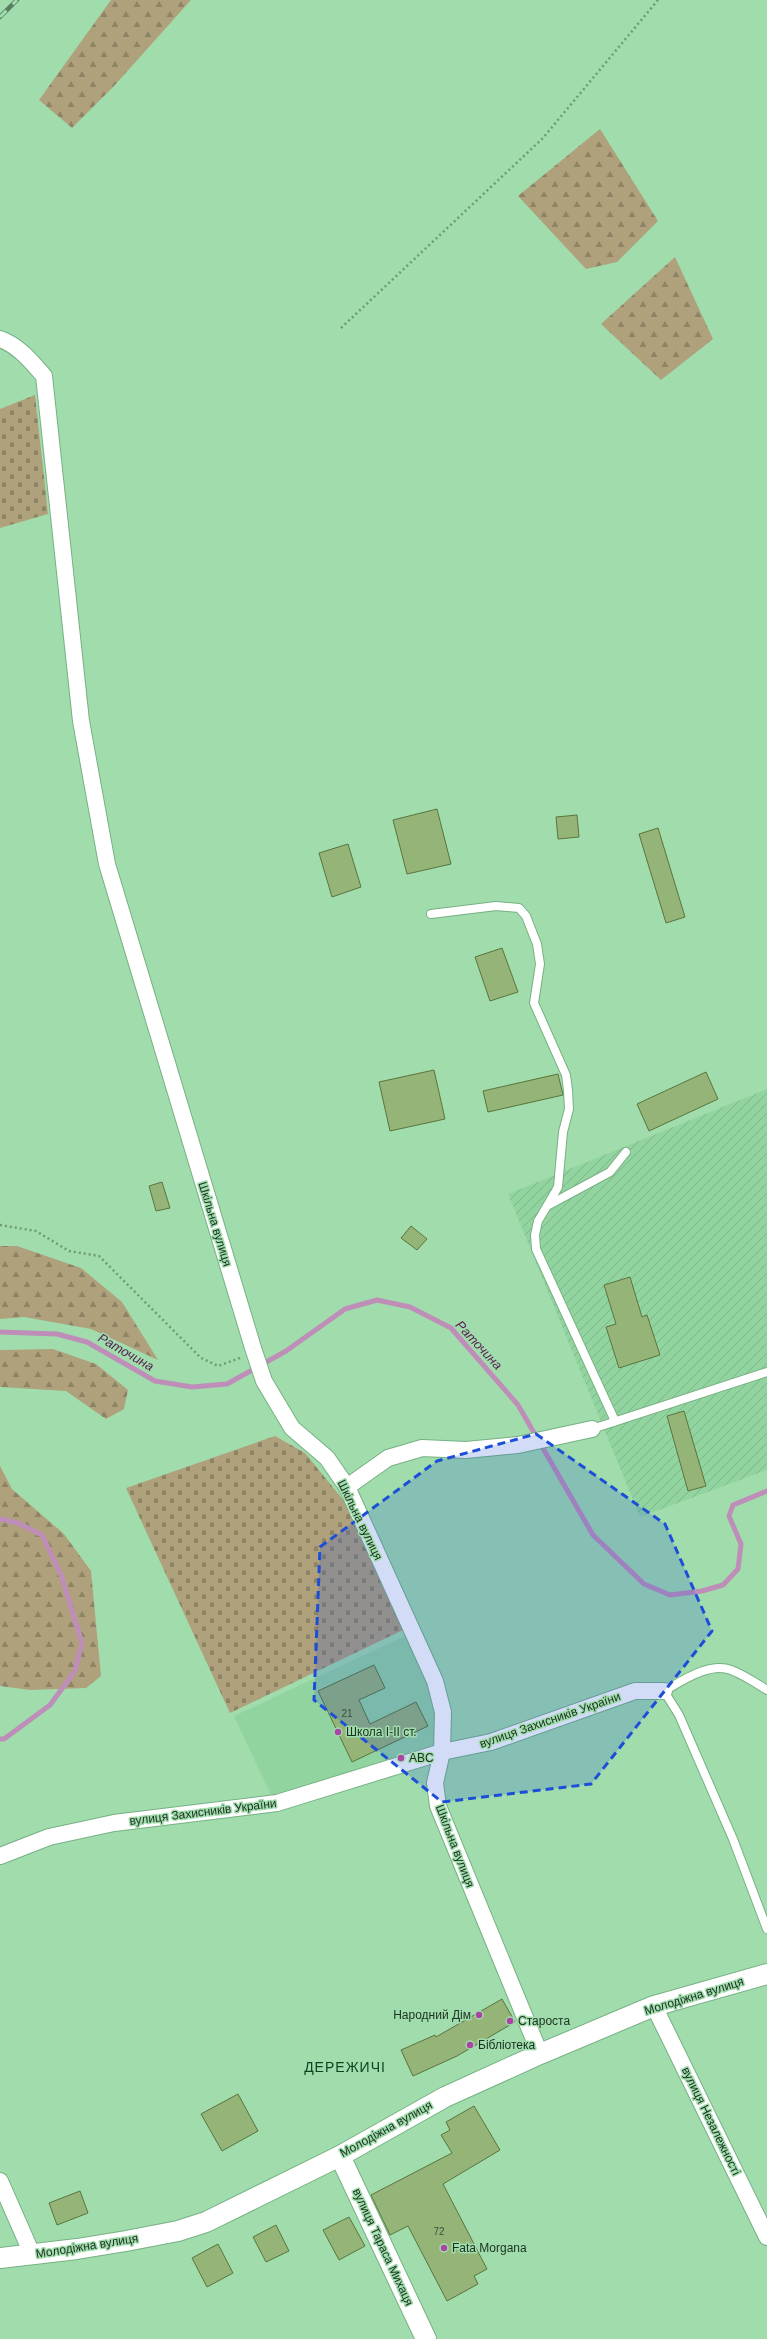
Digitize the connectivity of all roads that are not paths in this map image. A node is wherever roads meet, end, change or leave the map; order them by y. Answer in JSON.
{"nodes":[{"id":1,"x":0,"y":339,"type":"edge"},
{"id":2,"x":432,"y":914,"type":"dead end"},
{"id":3,"x":626,"y":1152,"type":"dead end"},
{"id":4,"x":547,"y":1206,"type":"junction"},
{"id":5,"x":767,"y":1372,"type":"edge"},
{"id":6,"x":615,"y":1422,"type":"junction"},
{"id":7,"x":592,"y":1429,"type":"joint"},
{"id":8,"x":347,"y":1487,"type":"junction"},
{"id":9,"x":767,"y":1690,"type":"edge"},
{"id":10,"x":664,"y":1691,"type":"junction"},
{"id":11,"x":442,"y":1752,"type":"junction"},
{"id":12,"x":0,"y":1856,"type":"edge"},
{"id":13,"x":767,"y":1929,"type":"edge"},
{"id":14,"x":767,"y":1974,"type":"edge"},
{"id":15,"x":654,"y":2006,"type":"junction"},
{"id":16,"x":540,"y":2054,"type":"junction"},
{"id":17,"x":340,"y":2156,"type":"junction"},
{"id":18,"x":0,"y":2181,"type":"edge"},
{"id":19,"x":767,"y":2237,"type":"edge"},
{"id":20,"x":32,"y":2254,"type":"junction"},
{"id":21,"x":0,"y":2258,"type":"edge"},
{"id":22,"x":426,"y":2339,"type":"edge"}],
"edges":[{"from":1,"to":8,"type":"street","name":"Шкільна вулиця"},
{"from":2,"to":4,"type":"lane"},
{"from":3,"to":4,"type":"lane"},
{"from":4,"to":6,"type":"lane"},
{"from":5,"to":6,"type":"lane"},
{"from":6,"to":7,"type":"lane"},
{"from":7,"to":8,"type":"street"},
{"from":8,"to":11,"type":"street","name":"Шкільна вулиця"},
{"from":9,"to":10,"type":"lane","name":"вулиця Захисників України"},
{"from":10,"to":11,"type":"street","name":"вулиця Захисників України"},
{"from":10,"to":13,"type":"lane"},
{"from":11,"to":12,"type":"street","name":"вулиця Захисників України"},
{"from":11,"to":16,"type":"street","name":"Шкільна вулиця"},
{"from":14,"to":15,"type":"street","name":"Молодіжна вулиця"},
{"from":15,"to":16,"type":"street","name":"Молодіжна вулиця"},
{"from":15,"to":19,"type":"street","name":"вулиця Незалежності"},
{"from":16,"to":17,"type":"street","name":"Молодіжна вулиця"},
{"from":17,"to":20,"type":"street","name":"Молодіжна вулиця"},
{"from":17,"to":22,"type":"street","name":"вулиця Тараса Михаця"},
{"from":18,"to":20,"type":"street"},
{"from":20,"to":21,"type":"street","name":"Молодіжна вулиця"}]}
